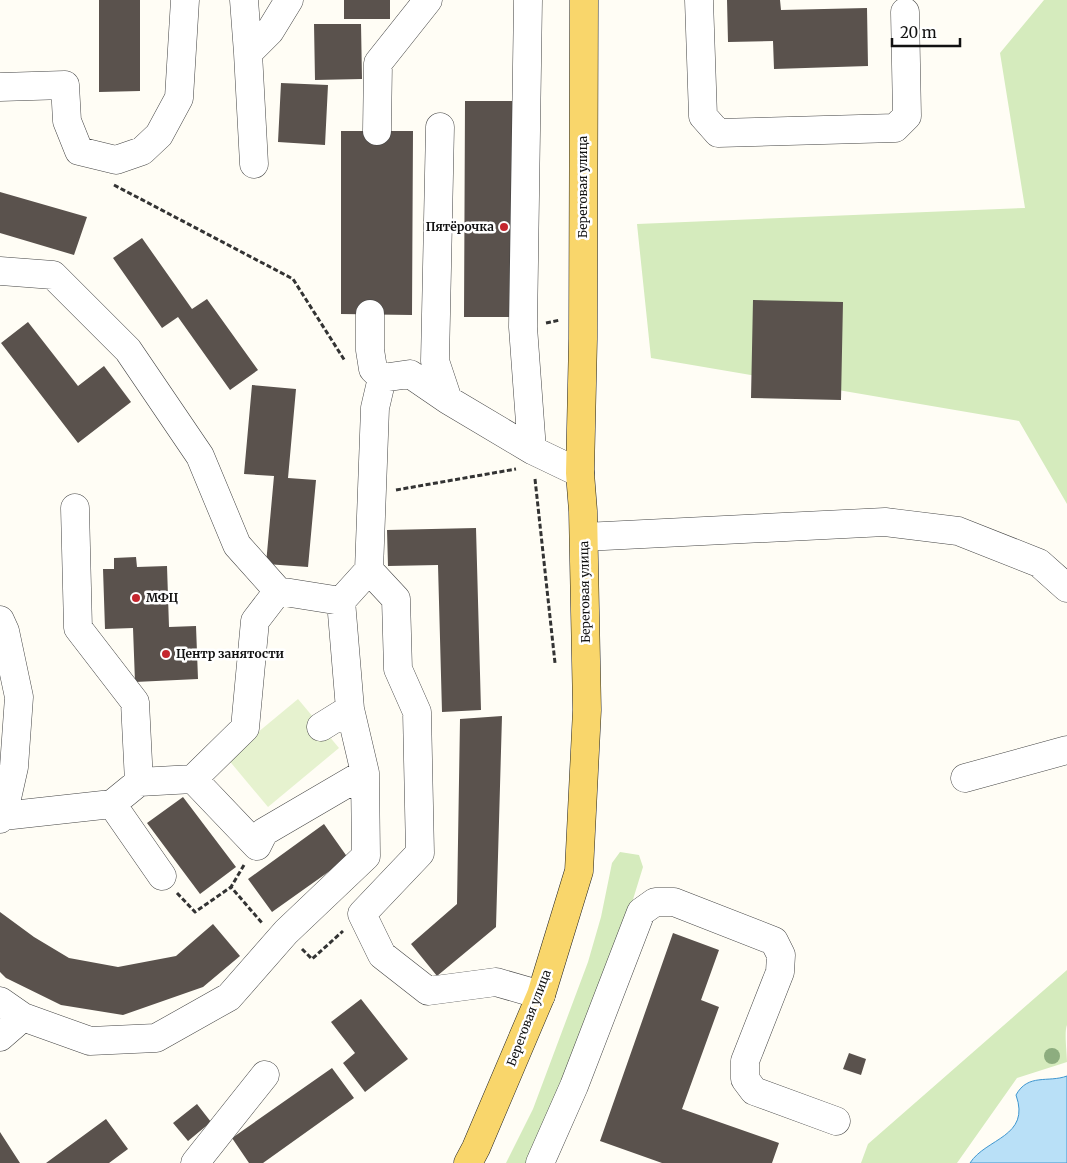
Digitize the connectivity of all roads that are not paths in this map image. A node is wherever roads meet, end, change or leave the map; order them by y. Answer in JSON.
{"nodes":[{"id":1,"x":185,"y":0,"type":"edge"},
{"id":2,"x":244,"y":0,"type":"edge"},
{"id":3,"x":289,"y":0,"type":"edge"},
{"id":4,"x":428,"y":0,"type":"edge"},
{"id":5,"x":528,"y":0,"type":"edge"},
{"id":6,"x":584,"y":0,"type":"edge"},
{"id":7,"x":700,"y":0,"type":"edge"},
{"id":8,"x":905,"y":12,"type":"dead end"},
{"id":9,"x":248,"y":53,"type":"junction"},
{"id":10,"x":0,"y":87,"type":"edge"},
{"id":11,"x":440,"y":127,"type":"dead end"},
{"id":12,"x":378,"y":131,"type":"dead end"},
{"id":13,"x":254,"y":164,"type":"dead end"},
{"id":14,"x":0,"y":271,"type":"edge"},
{"id":15,"x":370,"y":314,"type":"dead end"},
{"id":16,"x":382,"y":378,"type":"junction"},
{"id":17,"x":448,"y":400,"type":"junction"},
{"id":18,"x":533,"y":458,"type":"junction"},
{"id":19,"x":580,"y":472,"type":"junction"},
{"id":20,"x":75,"y":508,"type":"dead end"},
{"id":21,"x":584,"y":537,"type":"junction"},
{"id":22,"x":369,"y":570,"type":"junction"},
{"id":23,"x":1067,"y":588,"type":"edge"},
{"id":24,"x":278,"y":591,"type":"junction"},
{"id":25,"x":341,"y":601,"type":"junction"},
{"id":26,"x":0,"y":620,"type":"edge"},
{"id":27,"x":350,"y":709,"type":"junction"},
{"id":28,"x":321,"y":727,"type":"dead end"},
{"id":29,"x":1067,"y":750,"type":"edge"},
{"id":30,"x":365,"y":773,"type":"junction"},
{"id":31,"x":965,"y":778,"type":"dead end"},
{"id":32,"x":193,"y":779,"type":"junction"},
{"id":33,"x":139,"y":782,"type":"junction"},
{"id":34,"x":112,"y":804,"type":"junction"},
{"id":35,"x":2,"y":817,"type":"edge"},
{"id":36,"x":162,"y":876,"type":"road end"},
{"id":37,"x":541,"y":995,"type":"junction"},
{"id":38,"x":0,"y":1001,"type":"edge"},
{"id":39,"x":23,"y":1017,"type":"junction"},
{"id":40,"x":0,"y":1037,"type":"edge"},
{"id":41,"x":265,"y":1074,"type":"dead end"},
{"id":42,"x":836,"y":1121,"type":"dead end"},
{"id":43,"x":195,"y":1163,"type":"edge"},
{"id":44,"x":468,"y":1163,"type":"edge"},
{"id":45,"x":540,"y":1163,"type":"edge"}],
"edges":[{"from":1,"to":10,"type":"street"},
{"from":2,"to":9,"type":"street"},
{"from":3,"to":9,"type":"street"},
{"from":4,"to":12,"type":"street"},
{"from":5,"to":18,"type":"street"},
{"from":6,"to":19,"type":"main road","name":"Береговая улица"},
{"from":7,"to":8,"type":"street"},
{"from":9,"to":13,"type":"street"},
{"from":11,"to":17,"type":"street"},
{"from":14,"to":24,"type":"street"},
{"from":15,"to":16,"type":"street"},
{"from":16,"to":17,"type":"street"},
{"from":16,"to":22,"type":"street"},
{"from":17,"to":18,"type":"street"},
{"from":18,"to":19,"type":"street"},
{"from":19,"to":21,"type":"main road","name":"Береговая улица"},
{"from":20,"to":33,"type":"street"},
{"from":21,"to":23,"type":"street"},
{"from":21,"to":37,"type":"main road","name":"Береговая улица"},
{"from":22,"to":25,"type":"street"},
{"from":22,"to":37,"type":"street"},
{"from":24,"to":25,"type":"street"},
{"from":24,"to":32,"type":"street"},
{"from":25,"to":27,"type":"street"},
{"from":26,"to":35,"type":"street"},
{"from":27,"to":28,"type":"street"},
{"from":27,"to":30,"type":"street"},
{"from":29,"to":31,"type":"street"},
{"from":30,"to":32,"type":"street"},
{"from":30,"to":39,"type":"street"},
{"from":32,"to":33,"type":"street"},
{"from":33,"to":34,"type":"street"},
{"from":34,"to":35,"type":"street"},
{"from":34,"to":36,"type":"street"},
{"from":37,"to":44,"type":"main road","name":"Береговая улица"},
{"from":38,"to":39,"type":"street"},
{"from":39,"to":40,"type":"street"},
{"from":41,"to":43,"type":"street"},
{"from":42,"to":45,"type":"street"}]}
